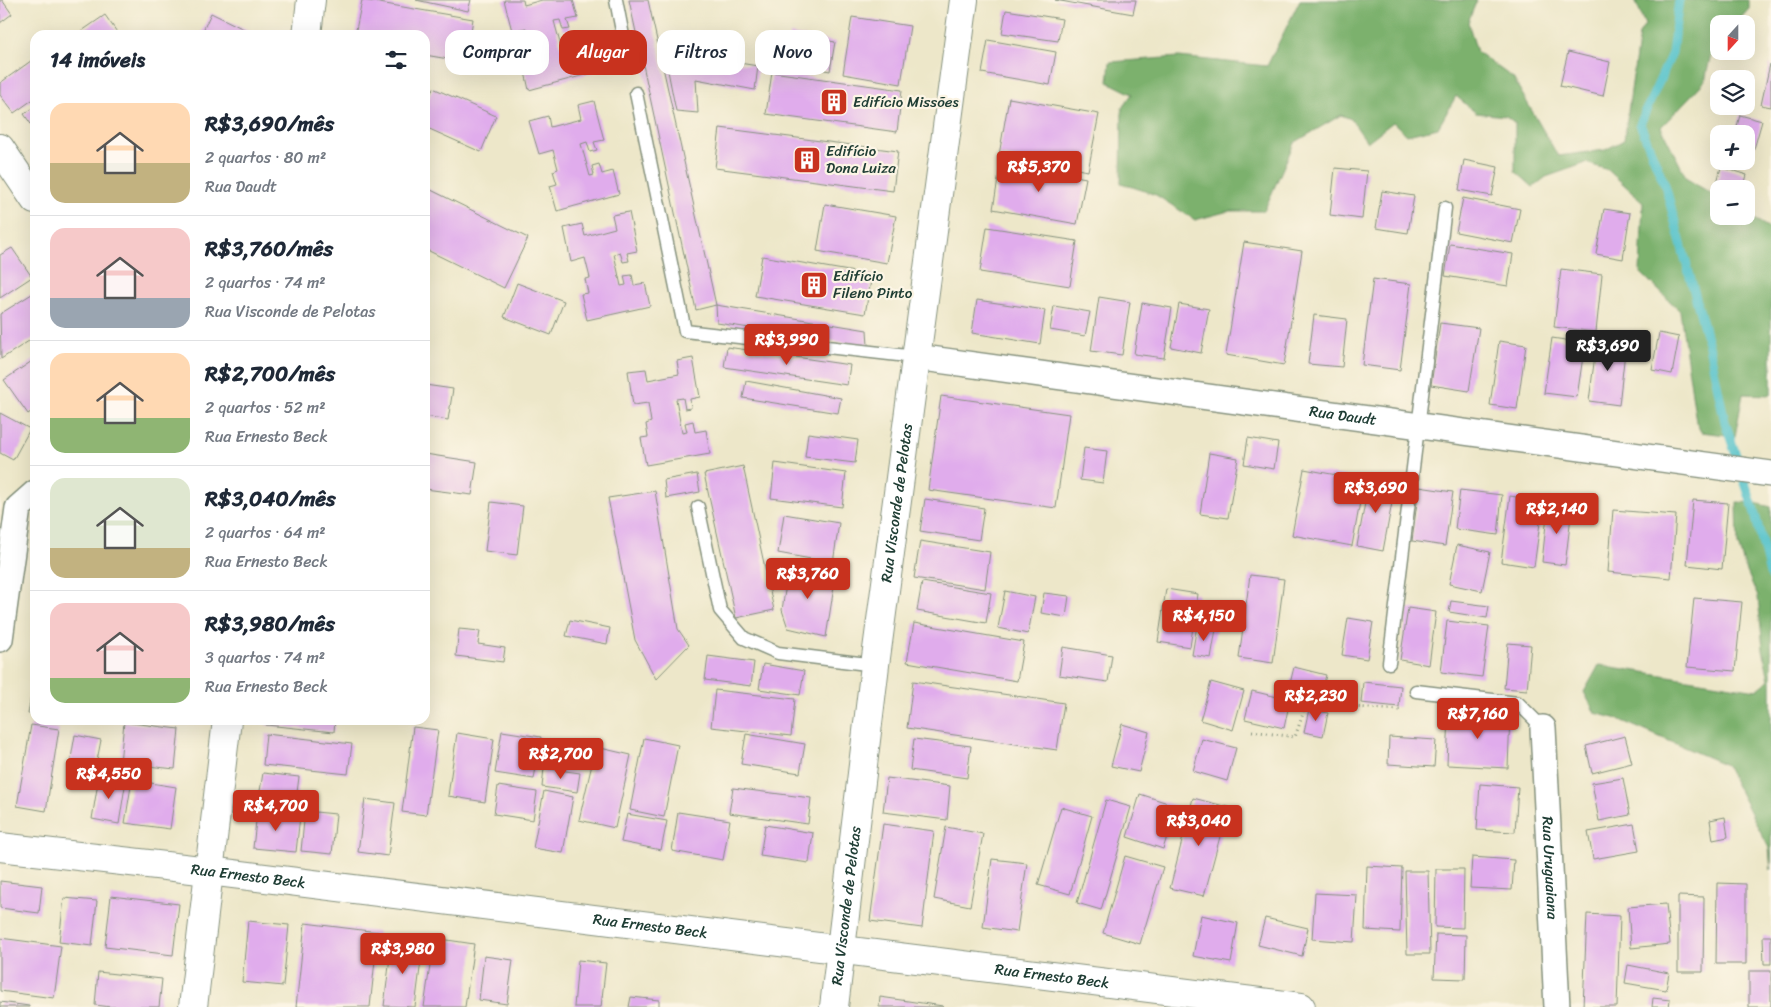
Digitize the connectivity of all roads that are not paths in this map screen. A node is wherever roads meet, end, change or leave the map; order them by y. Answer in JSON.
{"nodes":[{"id":1,"x":311,"y":0,"type":"edge"},
{"id":2,"x":616,"y":0,"type":"edge"},
{"id":3,"x":964,"y":0,"type":"edge"},
{"id":4,"x":308,"y":30,"type":"edge"},
{"id":5,"x":622,"y":30,"type":"edge"},
{"id":6,"x":636,"y":92,"type":"dead end"},
{"id":7,"x":0,"y":148,"type":"edge"},
{"id":8,"x":30,"y":193,"type":"edge"},
{"id":9,"x":1445,"y":208,"type":"dead end"},
{"id":10,"x":916,"y":357,"type":"junction"},
{"id":11,"x":1418,"y":426,"type":"junction"},
{"id":12,"x":1771,"y":474,"type":"edge"},
{"id":13,"x":30,"y":497,"type":"edge"},
{"id":14,"x":698,"y":507,"type":"dead end"},
{"id":15,"x":0,"y":639,"type":"edge"},
{"id":16,"x":1389,"y":663,"type":"dead end"},
{"id":17,"x":875,"y":665,"type":"junction"},
{"id":18,"x":1416,"y":691,"type":"road end"},
{"id":19,"x":226,"y":725,"type":"edge"},
{"id":20,"x":1543,"y":728,"type":"joint"},
{"id":21,"x":0,"y":847,"type":"edge"},
{"id":22,"x":209,"y":871,"type":"junction"},
{"id":23,"x":840,"y":949,"type":"junction"},
{"id":24,"x":1260,"y":1004,"type":"edge"},
{"id":25,"x":193,"y":1007,"type":"edge"},
{"id":26,"x":834,"y":1007,"type":"edge"},
{"id":27,"x":1301,"y":1007,"type":"edge"},
{"id":28,"x":1557,"y":1007,"type":"edge"}],
"edges":[{"from":1,"to":4,"type":"street"},
{"from":2,"to":5,"type":"lane"},
{"from":3,"to":10,"type":"street","name":"Rua Visconde de Pelotas"},
{"from":6,"to":10,"type":"lane"},
{"from":7,"to":8,"type":"street"},
{"from":9,"to":11,"type":"lane"},
{"from":10,"to":11,"type":"street","name":"Rua Daudt"},
{"from":10,"to":17,"type":"street","name":"Rua Visconde de Pelotas"},
{"from":11,"to":12,"type":"street","name":"Rua Daudt"},
{"from":11,"to":16,"type":"lane"},
{"from":13,"to":15,"type":"street"},
{"from":14,"to":17,"type":"lane"},
{"from":17,"to":23,"type":"street","name":"Rua Visconde de Pelotas"},
{"from":18,"to":20,"type":"lane"},
{"from":19,"to":22,"type":"street"},
{"from":20,"to":28,"type":"street","name":"Rua Uruguaiana"},
{"from":21,"to":22,"type":"street","name":"Rua Ernesto Beck"},
{"from":22,"to":23,"type":"street","name":"Rua Ernesto Beck"},
{"from":22,"to":25,"type":"street"},
{"from":23,"to":24,"type":"street","name":"Rua Ernesto Beck"},
{"from":23,"to":26,"type":"street","name":"Rua Visconde de Pelotas"},
{"from":24,"to":27,"type":"street","name":"Rua Ernesto Beck"}]}
